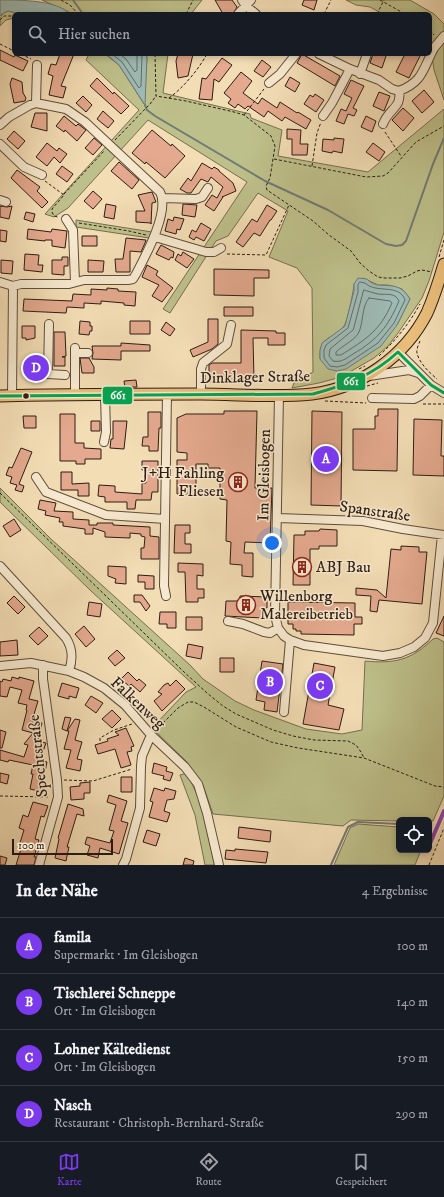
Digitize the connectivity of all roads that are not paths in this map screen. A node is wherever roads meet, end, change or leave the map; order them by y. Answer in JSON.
{"nodes":[{"id":1,"x":246,"y":2,"type":"edge"},
{"id":2,"x":239,"y":12,"type":"edge"},
{"id":3,"x":254,"y":12,"type":"edge"},
{"id":4,"x":444,"y":36,"type":"edge"},
{"id":5,"x":432,"y":53,"type":"edge"},
{"id":6,"x":294,"y":56,"type":"edge"},
{"id":7,"x":323,"y":56,"type":"edge"},
{"id":8,"x":366,"y":56,"type":"edge"},
{"id":9,"x":431,"y":56,"type":"edge"},
{"id":10,"x":37,"y":65,"type":"road end"},
{"id":11,"x":350,"y":69,"type":"junction"},
{"id":12,"x":360,"y":74,"type":"junction"},
{"id":13,"x":269,"y":83,"type":"road end"},
{"id":14,"x":398,"y":91,"type":"junction"},
{"id":15,"x":36,"y":104,"type":"junction"},
{"id":16,"x":323,"y":116,"type":"road end"},
{"id":17,"x":383,"y":124,"type":"road end"},
{"id":18,"x":0,"y":125,"type":"edge"},
{"id":19,"x":0,"y":144,"type":"edge"},
{"id":20,"x":42,"y":175,"type":"road end"},
{"id":21,"x":208,"y":188,"type":"dead end"},
{"id":22,"x":163,"y":198,"type":"junction"},
{"id":23,"x":66,"y":219,"type":"road end"},
{"id":24,"x":155,"y":237,"type":"junction"},
{"id":25,"x":217,"y":250,"type":"road end"},
{"id":26,"x":444,"y":264,"type":"edge"},
{"id":27,"x":0,"y":282,"type":"edge"},
{"id":28,"x":75,"y":282,"type":"junction"},
{"id":29,"x":13,"y":286,"type":"junction"},
{"id":30,"x":49,"y":324,"type":"dead end"},
{"id":31,"x":231,"y":325,"type":"dead end"},
{"id":32,"x":398,"y":352,"type":"junction"},
{"id":33,"x":88,"y":353,"type":"dead end"},
{"id":34,"x":419,"y":373,"type":"junction"},
{"id":35,"x":360,"y":374,"type":"junction"},
{"id":36,"x":65,"y":375,"type":"dead end"},
{"id":37,"x":431,"y":386,"type":"junction"},
{"id":38,"x":444,"y":393,"type":"edge"},
{"id":39,"x":167,"y":394,"type":"junction"},
{"id":40,"x":201,"y":394,"type":"junction"},
{"id":41,"x":105,"y":395,"type":"junction"},
{"id":42,"x":279,"y":395,"type":"junction"},
{"id":43,"x":0,"y":396,"type":"edge"},
{"id":44,"x":12,"y":396,"type":"junction"},
{"id":45,"x":75,"y":396,"type":"junction"},
{"id":46,"x":372,"y":400,"type":"road end"},
{"id":47,"x":104,"y":442,"type":"dead end"},
{"id":48,"x":36,"y":477,"type":"dead end"},
{"id":49,"x":278,"y":518,"type":"junction"},
{"id":50,"x":165,"y":519,"type":"junction"},
{"id":51,"x":443,"y":535,"type":"edge"},
{"id":52,"x":0,"y":566,"type":"edge"},
{"id":53,"x":166,"y":596,"type":"dead end"},
{"id":54,"x":228,"y":621,"type":"dead end"},
{"id":55,"x":278,"y":628,"type":"junction"},
{"id":56,"x":290,"y":640,"type":"junction"},
{"id":57,"x":43,"y":665,"type":"junction"},
{"id":58,"x":0,"y":666,"type":"edge"},
{"id":59,"x":69,"y":671,"type":"junction"},
{"id":60,"x":284,"y":712,"type":"dead end"},
{"id":61,"x":151,"y":735,"type":"junction"},
{"id":62,"x":39,"y":865,"type":"edge"},
{"id":63,"x":123,"y":865,"type":"edge"},
{"id":64,"x":219,"y":865,"type":"edge"}],
"edges":[{"from":1,"to":2,"type":"street"},
{"from":1,"to":3,"type":"street"},
{"from":4,"to":5,"type":"street"},
{"from":6,"to":13,"type":"street"},
{"from":7,"to":11,"type":"street"},
{"from":8,"to":12,"type":"street"},
{"from":9,"to":14,"type":"street"},
{"from":10,"to":15,"type":"street"},
{"from":11,"to":12,"type":"street"},
{"from":11,"to":16,"type":"street"},
{"from":12,"to":14,"type":"street"},
{"from":14,"to":17,"type":"street"},
{"from":15,"to":18,"type":"street"},
{"from":15,"to":22,"type":"street"},
{"from":19,"to":20,"type":"street"},
{"from":21,"to":22,"type":"street"},
{"from":22,"to":24,"type":"street"},
{"from":23,"to":28,"type":"street"},
{"from":24,"to":25,"type":"street"},
{"from":24,"to":28,"type":"street"},
{"from":26,"to":32,"type":"main road","name":"Dinklager Straße"},
{"from":27,"to":29,"type":"street"},
{"from":28,"to":29,"type":"street"},
{"from":29,"to":44,"type":"street"},
{"from":30,"to":36,"type":"street"},
{"from":31,"to":40,"type":"street"},
{"from":32,"to":34,"type":"street"},
{"from":32,"to":35,"type":"main road","name":"Dinklager Straße"},
{"from":33,"to":45,"type":"street"},
{"from":34,"to":35,"type":"street"},
{"from":34,"to":37,"type":"street"},
{"from":35,"to":42,"type":"main road","name":"Dinklager Straße"},
{"from":37,"to":38,"type":"street"},
{"from":37,"to":46,"type":"street"},
{"from":39,"to":40,"type":"main road","name":"Dinklager Straße"},
{"from":39,"to":41,"type":"main road","name":"Dinklager Straße"},
{"from":39,"to":50,"type":"street"},
{"from":40,"to":42,"type":"main road","name":"Dinklager Straße"},
{"from":41,"to":45,"type":"main road","name":"Dinklager Straße"},
{"from":41,"to":47,"type":"street"},
{"from":42,"to":49,"type":"street","name":"Im Gleisbogen"},
{"from":43,"to":44,"type":"main road","name":"Dinklager Straße"},
{"from":44,"to":45,"type":"main road","name":"Dinklager Straße"},
{"from":48,"to":50,"type":"street"},
{"from":49,"to":51,"type":"street","name":"Spanstraße"},
{"from":49,"to":55,"type":"street","name":"Im Gleisbogen"},
{"from":50,"to":53,"type":"street"},
{"from":51,"to":56,"type":"street"},
{"from":52,"to":59,"type":"street"},
{"from":54,"to":55,"type":"street"},
{"from":55,"to":56,"type":"street"},
{"from":56,"to":60,"type":"street"},
{"from":57,"to":58,"type":"street","name":"Falkenweg"},
{"from":57,"to":59,"type":"street","name":"Falkenweg"},
{"from":57,"to":62,"type":"street","name":"Spechtstraße"},
{"from":59,"to":61,"type":"street","name":"Falkenweg"},
{"from":61,"to":63,"type":"street"},
{"from":61,"to":64,"type":"street","name":"Falkenweg"}]}
